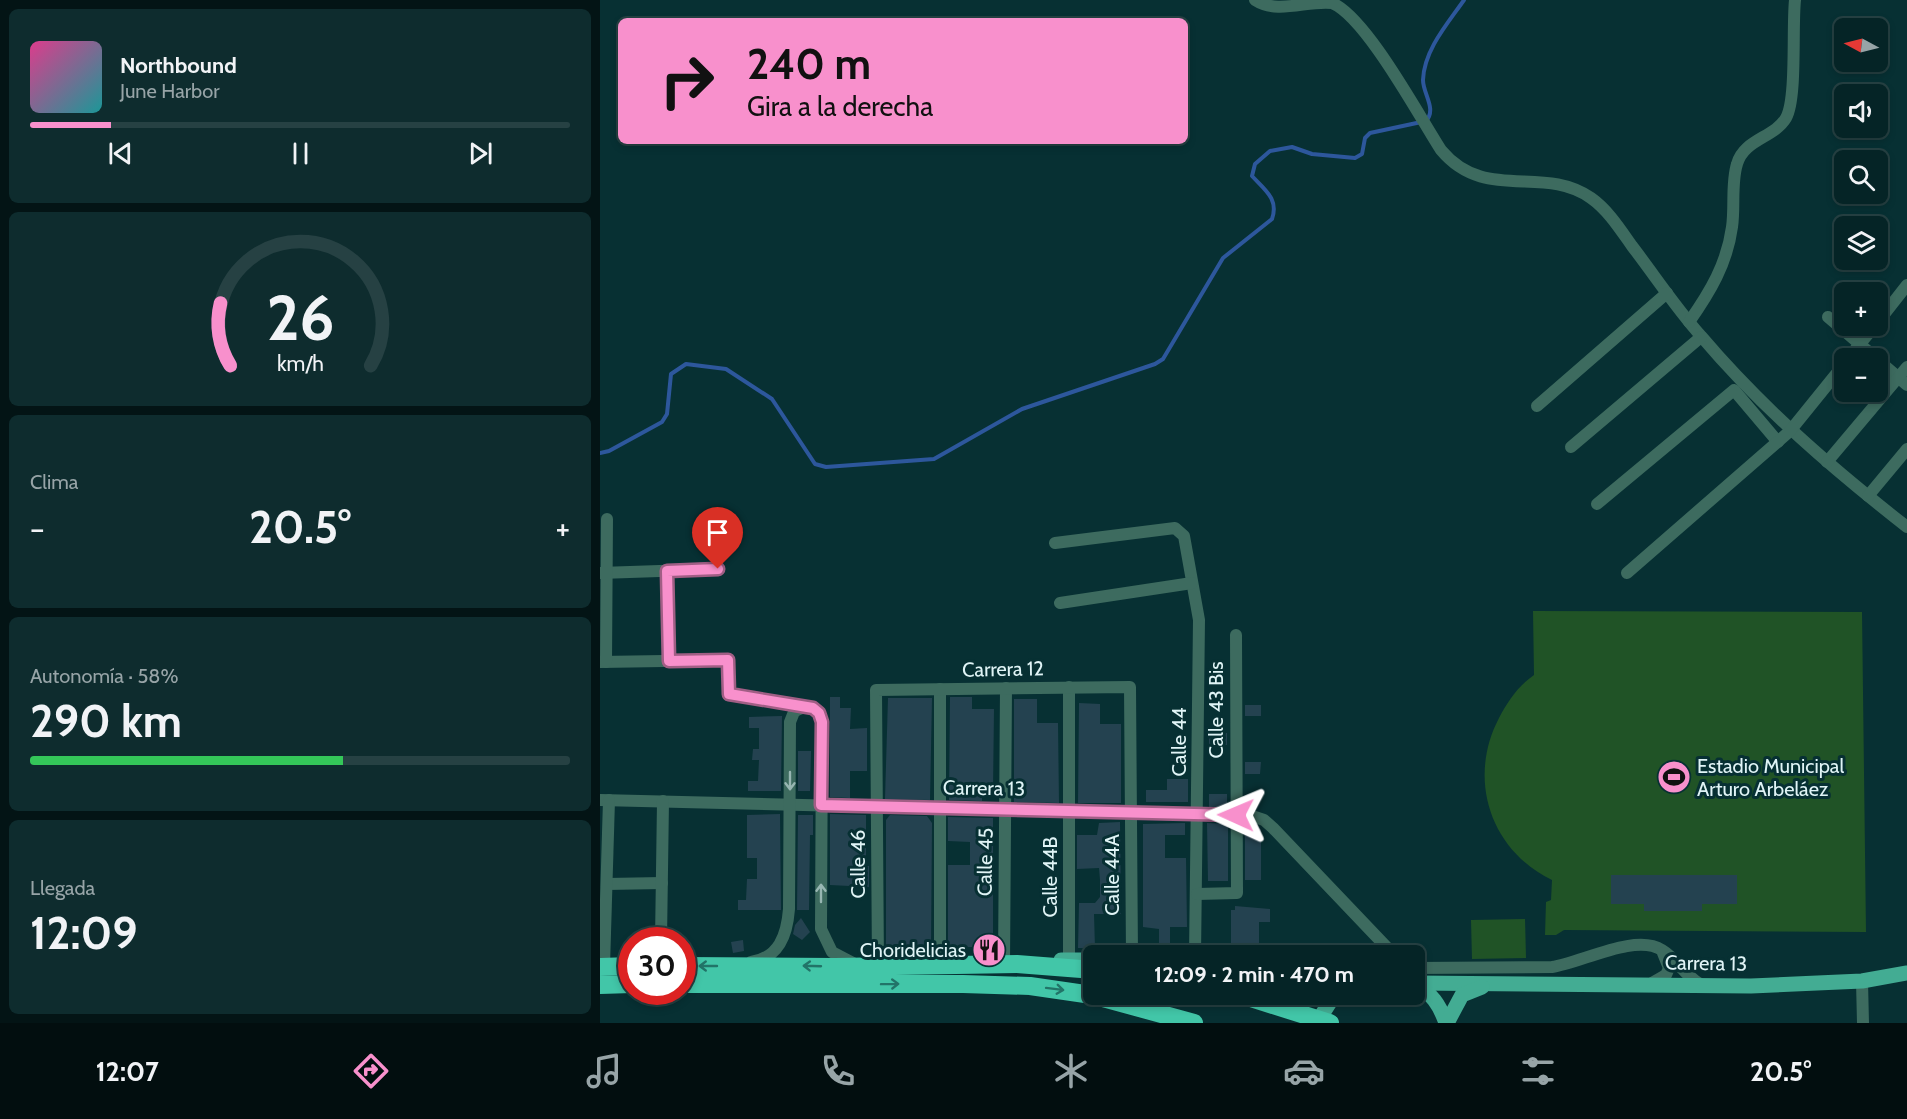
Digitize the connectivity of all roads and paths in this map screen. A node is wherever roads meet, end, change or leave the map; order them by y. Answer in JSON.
{"nodes":[{"id":1,"x":1255,"y":0,"type":"edge"},
{"id":2,"x":1795,"y":0,"type":"edge"},
{"id":3,"x":1907,"y":285,"type":"edge"},
{"id":4,"x":1667,"y":293,"type":"junction"},
{"id":5,"x":1888,"y":309,"type":"edge"},
{"id":6,"x":1828,"y":317,"type":"dead end"},
{"id":7,"x":1689,"y":322,"type":"junction"},
{"id":8,"x":1867,"y":336,"type":"edge"},
{"id":9,"x":1701,"y":337,"type":"junction"},
{"id":10,"x":1860,"y":344,"type":"junction"},
{"id":11,"x":1857,"y":348,"type":"edge"},
{"id":12,"x":1865,"y":348,"type":"edge"},
{"id":13,"x":1907,"y":367,"type":"edge"},
{"id":14,"x":1888,"y":368,"type":"edge"},
{"id":15,"x":1834,"y":377,"type":"edge"},
{"id":16,"x":1903,"y":381,"type":"edge"},
{"id":17,"x":1537,"y":406,"type":"dead end"},
{"id":18,"x":1790,"y":431,"type":"junction"},
{"id":19,"x":1778,"y":442,"type":"junction"},
{"id":20,"x":1571,"y":447,"type":"dead end"},
{"id":21,"x":1907,"y":449,"type":"edge"},
{"id":22,"x":1827,"y":462,"type":"junction"},
{"id":23,"x":1868,"y":496,"type":"junction"},
{"id":24,"x":1597,"y":504,"type":"dead end"},
{"id":25,"x":607,"y":519,"type":"dead end"},
{"id":26,"x":1907,"y":527,"type":"edge"},
{"id":27,"x":1055,"y":543,"type":"dead end"},
{"id":28,"x":718,"y":569,"type":"dead end"},
{"id":29,"x":667,"y":571,"type":"junction"},
{"id":30,"x":1627,"y":573,"type":"dead end"},
{"id":31,"x":604,"y":574,"type":"edge"},
{"id":32,"x":1192,"y":583,"type":"junction"},
{"id":33,"x":1060,"y":603,"type":"dead end"},
{"id":34,"x":1236,"y":635,"type":"dead end"},
{"id":35,"x":669,"y":661,"type":"junction"},
{"id":36,"x":603,"y":662,"type":"edge"},
{"id":37,"x":1069,"y":687,"type":"junction"},
{"id":38,"x":1130,"y":687,"type":"joint"},
{"id":39,"x":1006,"y":688,"type":"junction"},
{"id":40,"x":940,"y":689,"type":"junction"},
{"id":41,"x":876,"y":690,"type":"joint"},
{"id":42,"x":806,"y":706,"type":"junction"},
{"id":43,"x":605,"y":800,"type":"edge"},
{"id":44,"x":663,"y":801,"type":"junction"},
{"id":45,"x":789,"y":804,"type":"junction"},
{"id":46,"x":821,"y":805,"type":"junction"},
{"id":47,"x":877,"y":806,"type":"junction"},
{"id":48,"x":940,"y":808,"type":"junction"},
{"id":49,"x":1005,"y":810,"type":"junction"},
{"id":50,"x":1069,"y":811,"type":"junction"},
{"id":51,"x":1131,"y":812,"type":"junction"},
{"id":52,"x":1198,"y":814,"type":"junction"},
{"id":53,"x":1236,"y":815,"type":"junction"},
{"id":54,"x":607,"y":884,"type":"junction"},
{"id":55,"x":662,"y":884,"type":"junction"},
{"id":56,"x":1197,"y":894,"type":"junction"},
{"id":57,"x":661,"y":927,"type":"edge"},
{"id":58,"x":1132,"y":945,"type":"edge"},
{"id":59,"x":1195,"y":945,"type":"edge"},
{"id":60,"x":1385,"y":945,"type":"edge"},
{"id":61,"x":1661,"y":949,"type":"junction"},
{"id":62,"x":1069,"y":959,"type":"junction"},
{"id":63,"x":1083,"y":960,"type":"edge"},
{"id":64,"x":1010,"y":964,"type":"junction"},
{"id":65,"x":733,"y":965,"type":"junction"},
{"id":66,"x":940,"y":965,"type":"junction"},
{"id":67,"x":602,"y":966,"type":"edge"},
{"id":68,"x":618,"y":966,"type":"edge"},
{"id":69,"x":696,"y":966,"type":"edge"},
{"id":70,"x":873,"y":967,"type":"junction"},
{"id":71,"x":1425,"y":968,"type":"edge"},
{"id":72,"x":1083,"y":969,"type":"edge"},
{"id":73,"x":1907,"y":973,"type":"edge"},
{"id":74,"x":1862,"y":981,"type":"junction"},
{"id":75,"x":1504,"y":982,"type":"junction"},
{"id":76,"x":1652,"y":983,"type":"junction"},
{"id":77,"x":618,"y":984,"type":"edge"},
{"id":78,"x":696,"y":984,"type":"edge"},
{"id":79,"x":1425,"y":984,"type":"edge"},
{"id":80,"x":1700,"y":984,"type":"junction"},
{"id":81,"x":600,"y":985,"type":"edge"},
{"id":82,"x":1425,"y":991,"type":"edge"},
{"id":83,"x":1273,"y":1005,"type":"edge"},
{"id":84,"x":1329,"y":1005,"type":"edge"},
{"id":85,"x":1194,"y":1023,"type":"edge"},
{"id":86,"x":1321,"y":1023,"type":"edge"},
{"id":87,"x":1329,"y":1023,"type":"edge"},
{"id":88,"x":1446,"y":1023,"type":"edge"},
{"id":89,"x":1863,"y":1023,"type":"edge"}],
"edges":[{"from":1,"to":4,"type":"street"},
{"from":2,"to":7,"type":"street"},
{"from":3,"to":5,"type":"street"},
{"from":4,"to":7,"type":"street"},
{"from":4,"to":17,"type":"street"},
{"from":6,"to":10,"type":"street"},
{"from":7,"to":9,"type":"street"},
{"from":8,"to":10,"type":"street"},
{"from":9,"to":18,"type":"street"},
{"from":9,"to":20,"type":"street"},
{"from":10,"to":11,"type":"street"},
{"from":10,"to":12,"type":"street"},
{"from":13,"to":16,"type":"street"},
{"from":14,"to":16,"type":"street"},
{"from":15,"to":18,"type":"street"},
{"from":16,"to":22,"type":"street"},
{"from":18,"to":19,"type":"street"},
{"from":18,"to":22,"type":"street"},
{"from":19,"to":24,"type":"street"},
{"from":19,"to":30,"type":"street"},
{"from":21,"to":23,"type":"street"},
{"from":22,"to":23,"type":"street"},
{"from":23,"to":26,"type":"street"},
{"from":25,"to":31,"type":"street"},
{"from":27,"to":32,"type":"street","name":"Calle 44"},
{"from":28,"to":29,"type":"street"},
{"from":29,"to":31,"type":"street"},
{"from":29,"to":35,"type":"street"},
{"from":31,"to":36,"type":"street"},
{"from":32,"to":33,"type":"street"},
{"from":32,"to":52,"type":"street","name":"Calle 44"},
{"from":34,"to":53,"type":"street","name":"Calle 43 Bis"},
{"from":35,"to":36,"type":"street"},
{"from":35,"to":42,"type":"street"},
{"from":37,"to":38,"type":"street","name":"Carrera 12"},
{"from":37,"to":39,"type":"street","name":"Carrera 12"},
{"from":37,"to":50,"type":"street","name":"Calle 44B"},
{"from":38,"to":51,"type":"street","name":"Calle 44A"},
{"from":39,"to":40,"type":"street","name":"Carrera 12"},
{"from":39,"to":49,"type":"street","name":"Calle 45"},
{"from":40,"to":41,"type":"street","name":"Carrera 12"},
{"from":40,"to":48,"type":"street"},
{"from":41,"to":47,"type":"street","name":"Calle 46"},
{"from":42,"to":45,"type":"street","one_way":true},
{"from":42,"to":46,"type":"street"},
{"from":43,"to":44,"type":"street","name":"Carrera 13"},
{"from":43,"to":54,"type":"street"},
{"from":44,"to":45,"type":"street","name":"Carrera 13"},
{"from":44,"to":55,"type":"street"},
{"from":45,"to":46,"type":"street","name":"Carrera 13"},
{"from":45,"to":65,"type":"street"},
{"from":46,"to":47,"type":"street","name":"Carrera 13"},
{"from":70,"to":46,"type":"street","one_way":true},
{"from":47,"to":48,"type":"street","name":"Carrera 13"},
{"from":47,"to":70,"type":"street","name":"Calle 46"},
{"from":48,"to":49,"type":"street","name":"Carrera 13"},
{"from":48,"to":66,"type":"street"},
{"from":49,"to":50,"type":"street","name":"Carrera 13"},
{"from":49,"to":64,"type":"street","name":"Calle 45"},
{"from":50,"to":51,"type":"street","name":"Carrera 13"},
{"from":50,"to":62,"type":"street","name":"Calle 44B"},
{"from":51,"to":52,"type":"street","name":"Carrera 13"},
{"from":51,"to":58,"type":"street","name":"Calle 44A"},
{"from":52,"to":53,"type":"street","name":"Carrera 13"},
{"from":52,"to":56,"type":"street","name":"Calle 44"},
{"from":53,"to":56,"type":"street","name":"Calle 43 Bis"},
{"from":53,"to":60,"type":"street","name":"Carrera 13"},
{"from":54,"to":55,"type":"street"},
{"from":54,"to":67,"type":"street"},
{"from":55,"to":57,"type":"street"},
{"from":56,"to":59,"type":"street","name":"Calle 44"},
{"from":61,"to":71,"type":"street"},
{"from":61,"to":76,"type":"street"},
{"from":61,"to":80,"type":"street"},
{"from":62,"to":63,"type":"main road"},
{"from":62,"to":64,"type":"main road"},
{"from":64,"to":66,"type":"highway"},
{"from":64,"to":72,"type":"highway"},
{"from":65,"to":69,"type":"highway","one_way":true},
{"from":70,"to":65,"type":"highway","one_way":true},
{"from":66,"to":70,"type":"highway"},
{"from":67,"to":68,"type":"highway"},
{"from":73,"to":74,"type":"main road","name":"Carrera 13"},
{"from":74,"to":80,"type":"main road","name":"Carrera 13"},
{"from":74,"to":89,"type":"street"},
{"from":75,"to":76,"type":"main road","name":"Carrera 13"},
{"from":75,"to":79,"type":"main road","name":"Carrera 13"},
{"from":75,"to":88,"type":"main road","name":"Carrera 13"},
{"from":76,"to":80,"type":"main road","name":"Carrera 13"},
{"from":77,"to":81,"type":"highway"},
{"from":78,"to":85,"type":"highway","one_way":true},
{"from":82,"to":88,"type":"main road"},
{"from":83,"to":87,"type":"highway"},
{"from":84,"to":86,"type":"main road"}]}
